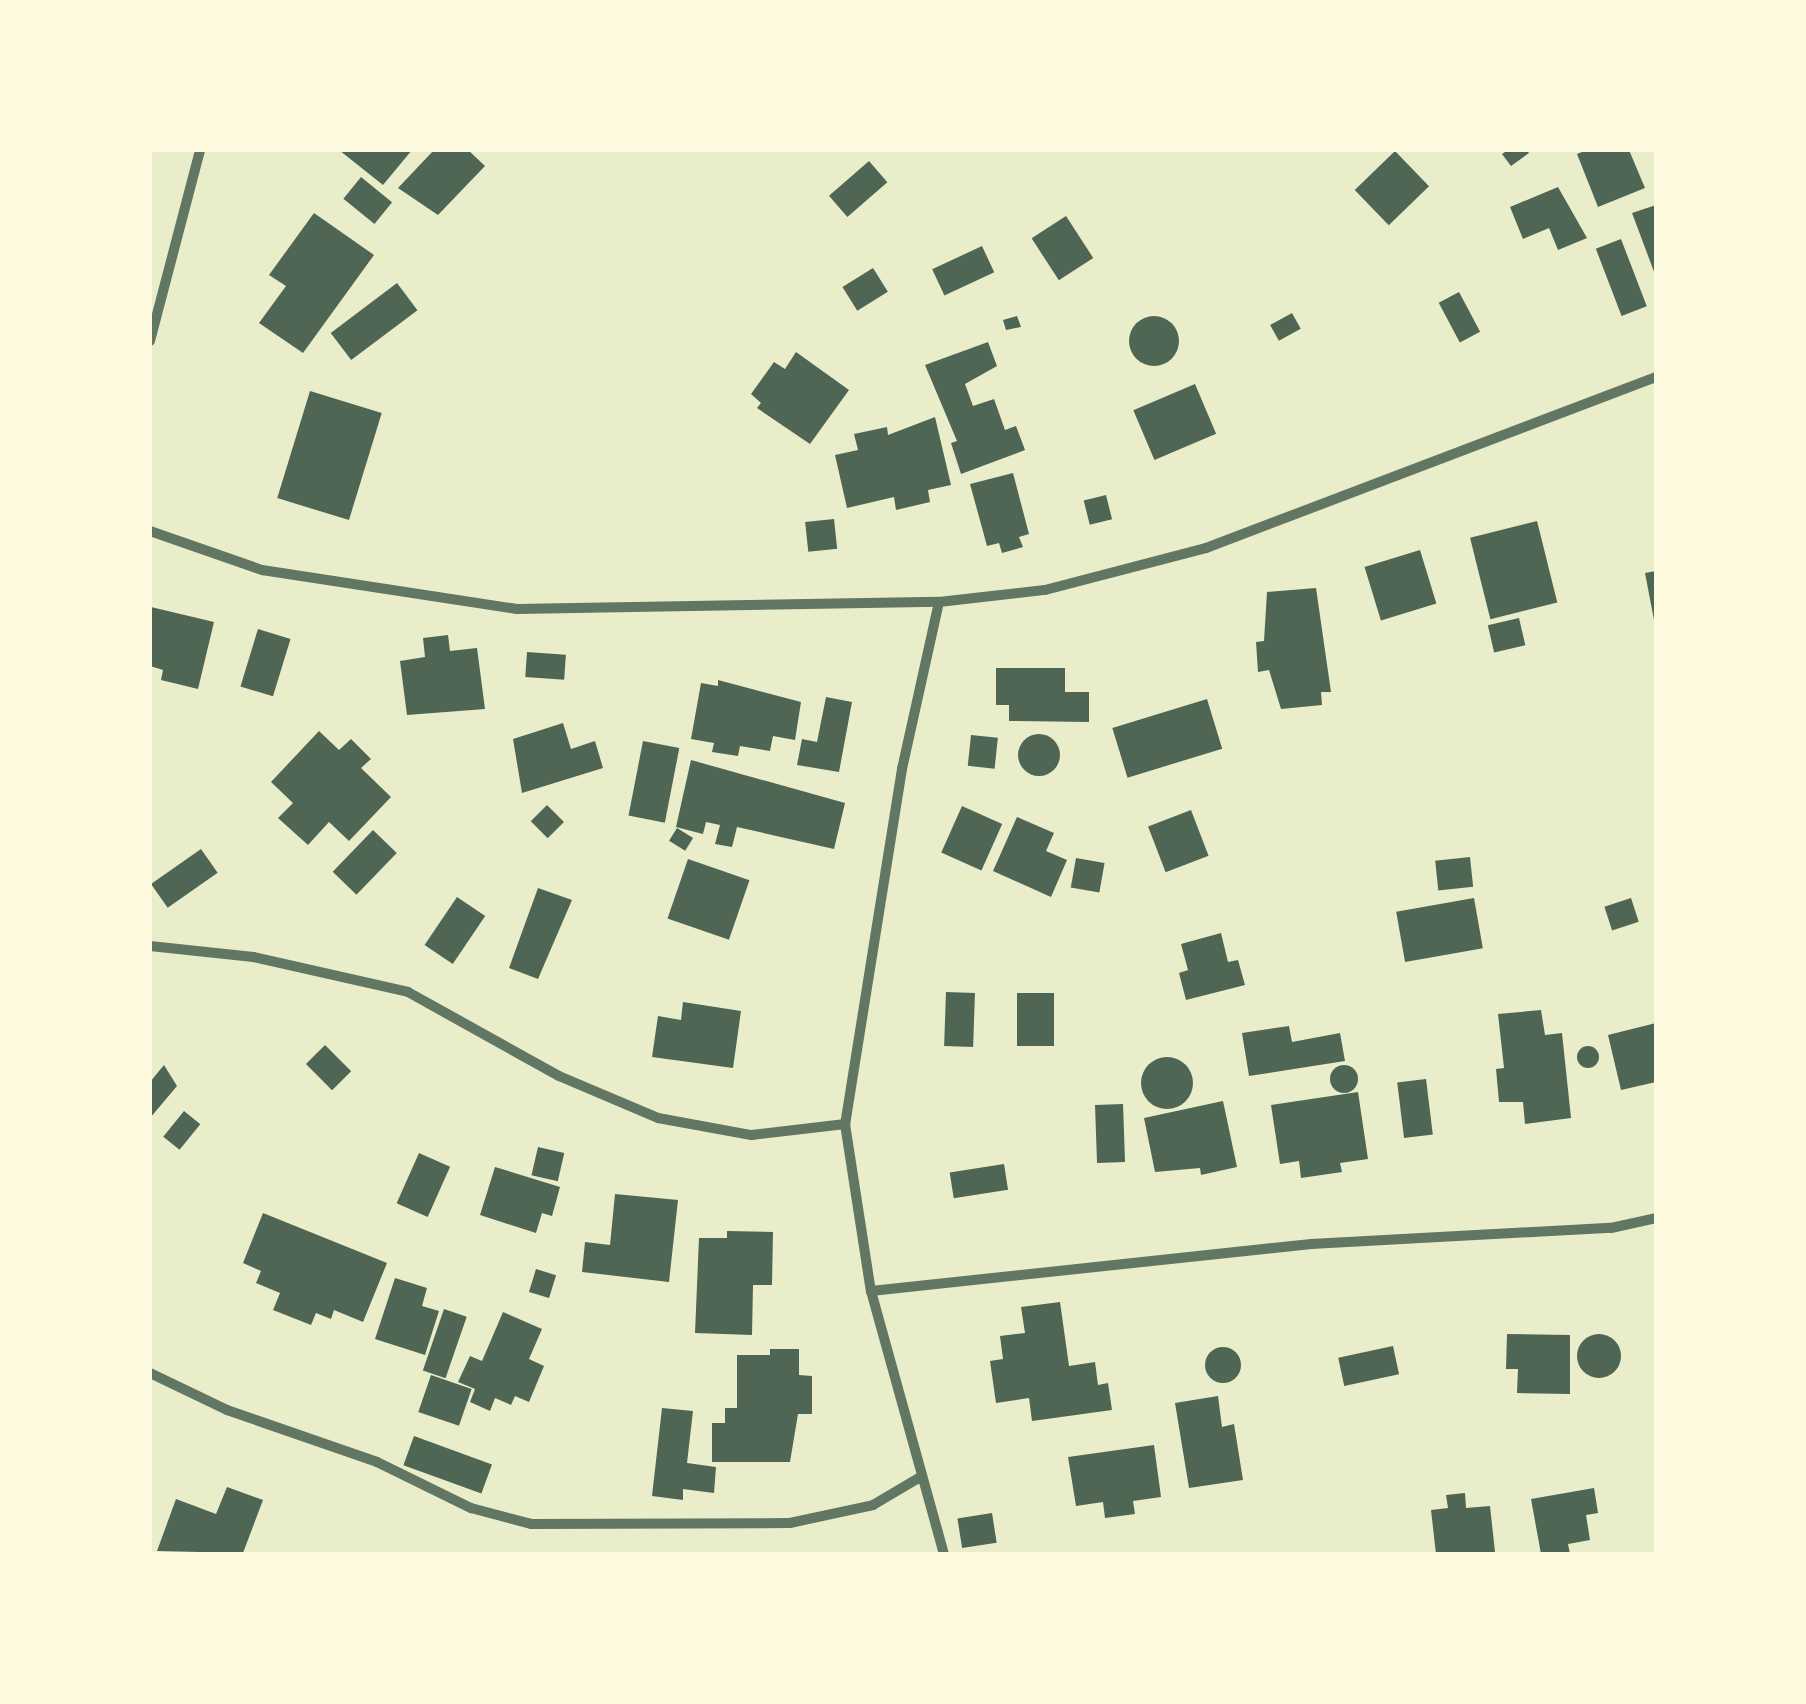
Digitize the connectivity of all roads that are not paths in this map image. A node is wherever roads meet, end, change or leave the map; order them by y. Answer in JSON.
{"nodes":[{"id":1,"x":200,"y":150,"type":"edge"},
{"id":2,"x":150,"y":342,"type":"edge"},
{"id":3,"x":1656,"y":377,"type":"edge"},
{"id":4,"x":150,"y":532,"type":"edge"},
{"id":5,"x":939,"y":602,"type":"junction"},
{"id":6,"x":150,"y":946,"type":"edge"},
{"id":7,"x":845,"y":1124,"type":"junction"},
{"id":8,"x":1656,"y":1218,"type":"edge"},
{"id":9,"x":871,"y":1292,"type":"junction"},
{"id":10,"x":150,"y":1373,"type":"edge"},
{"id":11,"x":922,"y":1476,"type":"junction"},
{"id":12,"x":944,"y":1554,"type":"edge"}],
"edges":[{"from":1,"to":2,"type":"street"},
{"from":3,"to":5,"type":"street"},
{"from":4,"to":5,"type":"street"},
{"from":5,"to":7,"type":"street"},
{"from":6,"to":7,"type":"street"},
{"from":7,"to":9,"type":"street"},
{"from":8,"to":9,"type":"street"},
{"from":9,"to":11,"type":"street"},
{"from":10,"to":11,"type":"street"},
{"from":11,"to":12,"type":"street"}]}
